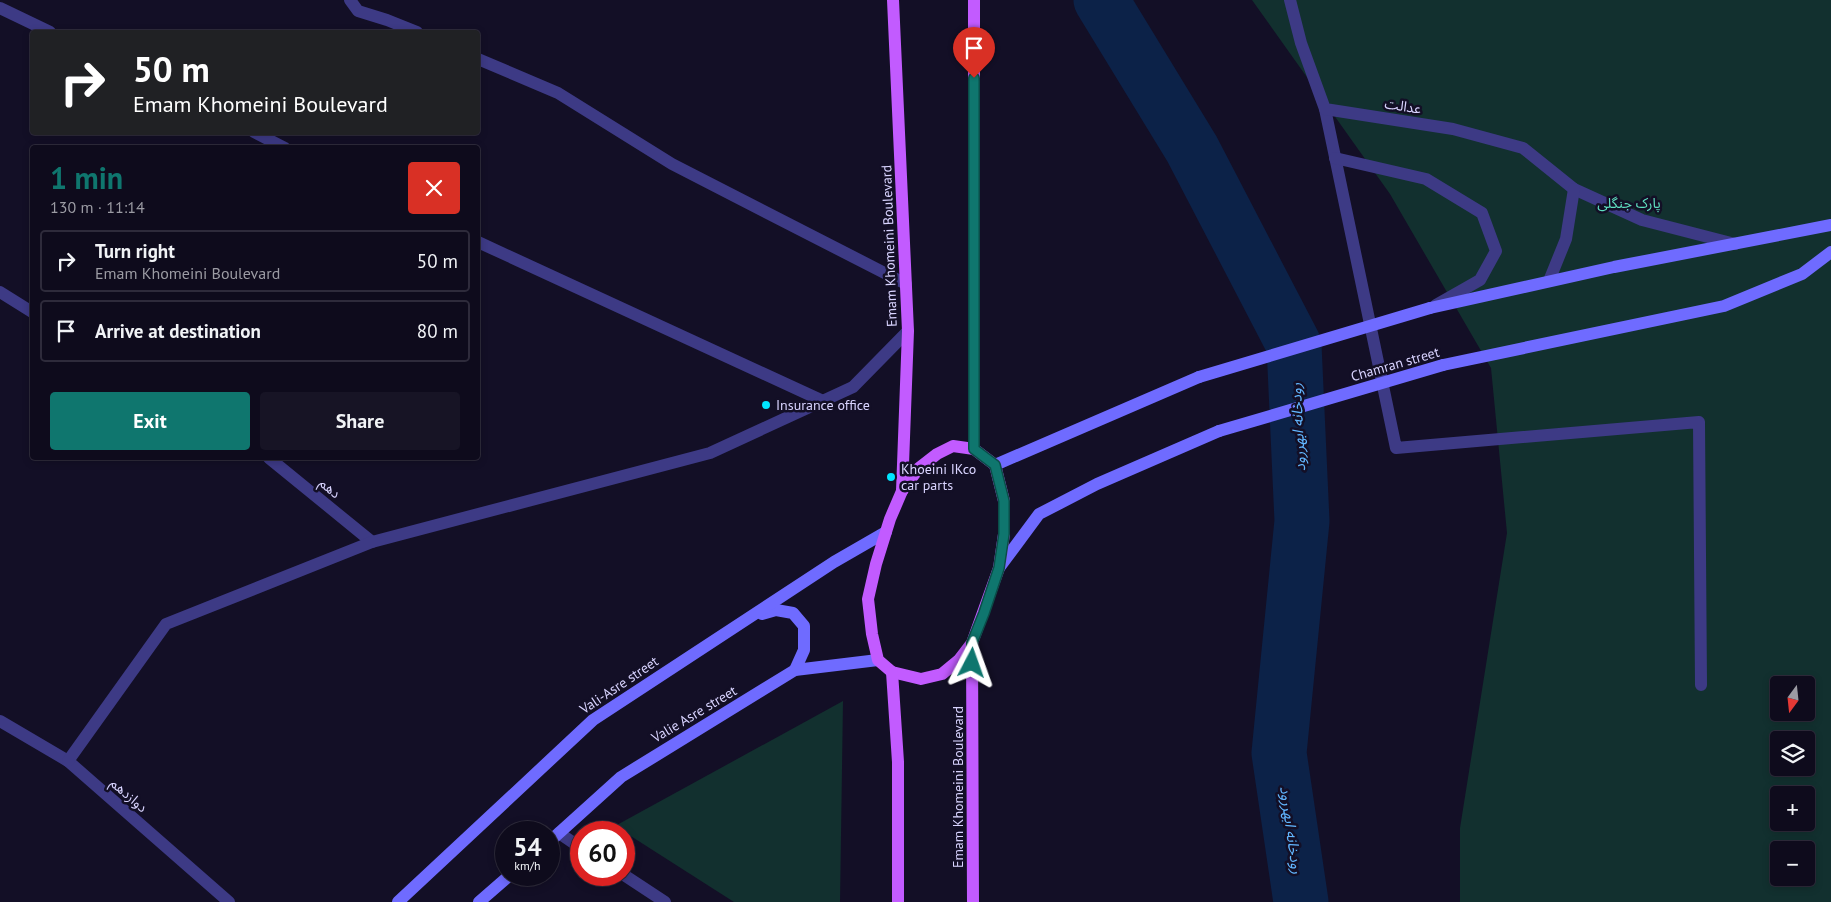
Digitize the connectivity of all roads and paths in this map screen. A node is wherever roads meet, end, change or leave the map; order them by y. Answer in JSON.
{"nodes":[{"id":1,"x":350,"y":0,"type":"edge"},
{"id":2,"x":893,"y":0,"type":"edge"},
{"id":3,"x":974,"y":0,"type":"edge"},
{"id":4,"x":1290,"y":0,"type":"edge"},
{"id":5,"x":0,"y":8,"type":"edge"},
{"id":6,"x":46,"y":30,"type":"edge"},
{"id":7,"x":411,"y":30,"type":"edge"},
{"id":8,"x":480,"y":60,"type":"edge"},
{"id":9,"x":1325,"y":109,"type":"junction"},
{"id":10,"x":260,"y":135,"type":"edge"},
{"id":11,"x":279,"y":145,"type":"edge"},
{"id":12,"x":1335,"y":158,"type":"junction"},
{"id":13,"x":1574,"y":190,"type":"junction"},
{"id":14,"x":1831,"y":225,"type":"edge"},
{"id":15,"x":480,"y":243,"type":"edge"},
{"id":16,"x":1735,"y":244,"type":"junction"},
{"id":17,"x":1831,"y":252,"type":"edge"},
{"id":18,"x":1549,"y":281,"type":"junction"},
{"id":19,"x":906,"y":284,"type":"junction"},
{"id":20,"x":0,"y":292,"type":"edge"},
{"id":21,"x":1430,"y":308,"type":"junction"},
{"id":22,"x":30,"y":311,"type":"edge"},
{"id":23,"x":908,"y":331,"type":"junction"},
{"id":24,"x":823,"y":401,"type":"junction"},
{"id":25,"x":974,"y":449,"type":"junction"},
{"id":26,"x":271,"y":460,"type":"edge"},
{"id":27,"x":995,"y":465,"type":"junction"},
{"id":28,"x":902,"y":491,"type":"junction"},
{"id":29,"x":886,"y":532,"type":"junction"},
{"id":30,"x":372,"y":542,"type":"junction"},
{"id":31,"x":999,"y":568,"type":"junction"},
{"id":32,"x":753,"y":616,"type":"junction"},
{"id":33,"x":972,"y":643,"type":"junction"},
{"id":34,"x":878,"y":660,"type":"junction"},
{"id":35,"x":795,"y":670,"type":"junction"},
{"id":36,"x":892,"y":672,"type":"junction"},
{"id":37,"x":1701,"y":685,"type":"dead end"},
{"id":38,"x":0,"y":722,"type":"edge"},
{"id":39,"x":68,"y":761,"type":"junction"},
{"id":40,"x":560,"y":832,"type":"edge"},
{"id":41,"x":635,"y":882,"type":"edge"},
{"id":42,"x":497,"y":886,"type":"edge"},
{"id":43,"x":229,"y":902,"type":"edge"},
{"id":44,"x":398,"y":902,"type":"edge"},
{"id":45,"x":479,"y":902,"type":"edge"},
{"id":46,"x":665,"y":902,"type":"edge"},
{"id":47,"x":898,"y":902,"type":"edge"},
{"id":48,"x":973,"y":902,"type":"edge"}],
"edges":[{"from":1,"to":7,"type":"street"},
{"from":2,"to":19,"type":"main road","name":"Emam Khomeini Boulevard"},
{"from":3,"to":25,"type":"main road"},
{"from":4,"to":9,"type":"street"},
{"from":5,"to":6,"type":"street"},
{"from":8,"to":19,"type":"street"},
{"from":9,"to":12,"type":"street"},
{"from":9,"to":13,"type":"street","name":"عدالت"},
{"from":10,"to":11,"type":"street"},
{"from":12,"to":21,"type":"street"},
{"from":12,"to":37,"type":"street"},
{"from":13,"to":16,"type":"street","name":"عدالت"},
{"from":13,"to":18,"type":"street"},
{"from":14,"to":16,"type":"main road"},
{"from":15,"to":24,"type":"street"},
{"from":16,"to":18,"type":"main road"},
{"from":17,"to":31,"type":"main road","name":"Chamran street","bridge":true},
{"from":18,"to":21,"type":"main road"},
{"from":19,"to":23,"type":"main road","name":"Emam Khomeini Boulevard"},
{"from":20,"to":22,"type":"street"},
{"from":21,"to":27,"type":"main road","bridge":true},
{"from":23,"to":24,"type":"street"},
{"from":23,"to":28,"type":"main road","name":"Emam Khomeini Boulevard"},
{"from":24,"to":30,"type":"street"},
{"from":25,"to":27,"type":"main road"},
{"from":25,"to":28,"type":"main road"},
{"from":26,"to":30,"type":"street","name":"دهم"},
{"from":27,"to":31,"type":"main road"},
{"from":28,"to":29,"type":"main road"},
{"from":29,"to":32,"type":"main road","name":"Vali-Asre street"},
{"from":29,"to":34,"type":"main road"},
{"from":30,"to":39,"type":"street"},
{"from":31,"to":33,"type":"main road"},
{"from":32,"to":35,"type":"main road"},
{"from":32,"to":44,"type":"main road","name":"Vali-Asre street"},
{"from":33,"to":36,"type":"main road"},
{"from":33,"to":48,"type":"main road","name":"Emam Khomeini Boulevard"},
{"from":34,"to":35,"type":"main road","name":"Valie Asre street"},
{"from":34,"to":36,"type":"main road"},
{"from":35,"to":40,"type":"main road","name":"Valie Asre street"},
{"from":36,"to":47,"type":"main road"},
{"from":38,"to":39,"type":"street","name":"دوازدهم"},
{"from":39,"to":43,"type":"street","name":"دوازدهم"},
{"from":41,"to":46,"type":"street"},
{"from":42,"to":45,"type":"main road"}]}
